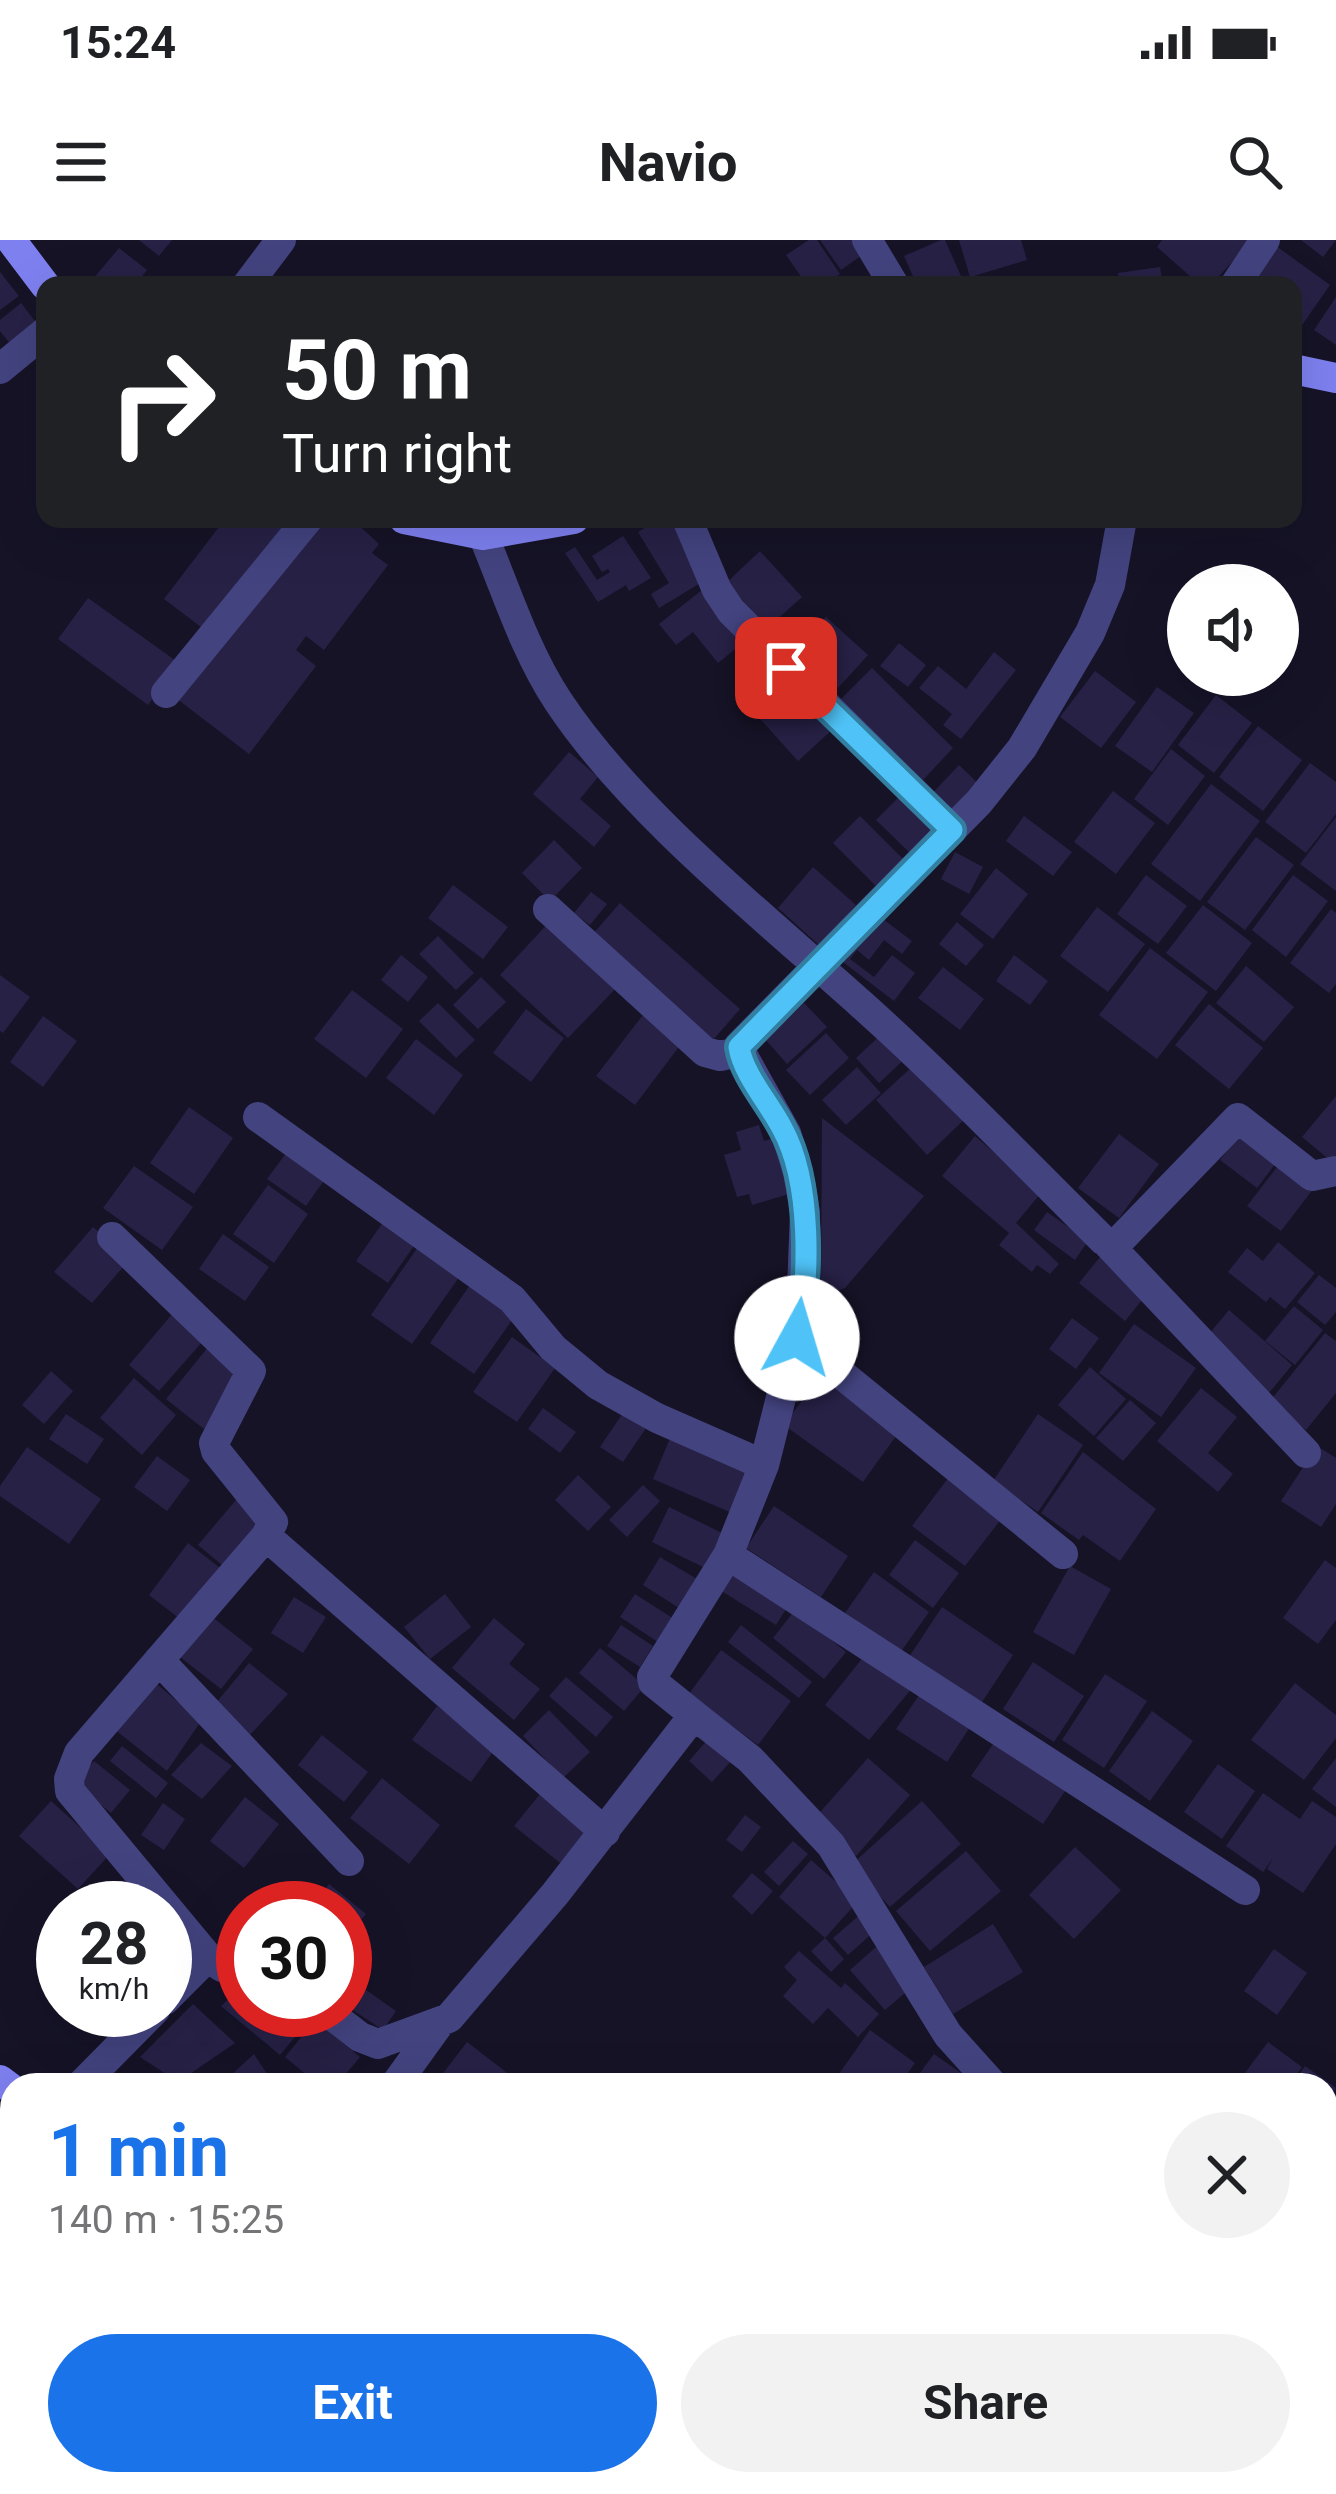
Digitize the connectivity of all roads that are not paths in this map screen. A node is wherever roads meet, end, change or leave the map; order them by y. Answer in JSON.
{"nodes":[{"id":1,"x":10,"y":240,"type":"edge"},
{"id":2,"x":281,"y":240,"type":"edge"},
{"id":3,"x":867,"y":240,"type":"edge"},
{"id":4,"x":1265,"y":240,"type":"edge"},
{"id":5,"x":38,"y":276,"type":"edge"},
{"id":6,"x":254,"y":276,"type":"edge"},
{"id":7,"x":889,"y":276,"type":"edge"},
{"id":8,"x":1241,"y":276,"type":"edge"},
{"id":9,"x":36,"y":339,"type":"edge"},
{"id":10,"x":0,"y":369,"type":"edge"},
{"id":11,"x":1302,"y":371,"type":"edge"},
{"id":12,"x":1336,"y":379,"type":"edge"},
{"id":13,"x":301,"y":528,"type":"edge"},
{"id":14,"x":448,"y":528,"type":"edge"},
{"id":15,"x":523,"y":528,"type":"edge"},
{"id":16,"x":691,"y":528,"type":"edge"},
{"id":17,"x":1120,"y":528,"type":"edge"},
{"id":18,"x":483,"y":535,"type":"junction"},
{"id":19,"x":166,"y":693,"type":"dead end"},
{"id":20,"x":952,"y":830,"type":"junction"},
{"id":21,"x":548,"y":909,"type":"dead end"},
{"id":22,"x":816,"y":964,"type":"junction"},
{"id":23,"x":738,"y":1052,"type":"junction"},
{"id":24,"x":258,"y":1117,"type":"dead end"},
{"id":25,"x":1336,"y":1171,"type":"edge"},
{"id":26,"x":112,"y":1237,"type":"dead end"},
{"id":27,"x":1108,"y":1244,"type":"junction"},
{"id":28,"x":797,"y":1338,"type":"junction"},
{"id":29,"x":1306,"y":1454,"type":"dead end"},
{"id":30,"x":764,"y":1465,"type":"junction"},
{"id":31,"x":266,"y":1536,"type":"junction"},
{"id":32,"x":1063,"y":1554,"type":"dead end"},
{"id":33,"x":728,"y":1555,"type":"junction"},
{"id":34,"x":159,"y":1660,"type":"junction"},
{"id":35,"x":694,"y":1715,"type":"junction"},
{"id":36,"x":604,"y":1832,"type":"junction"},
{"id":37,"x":349,"y":1861,"type":"dead end"},
{"id":38,"x":1245,"y":1890,"type":"dead end"},
{"id":39,"x":208,"y":1957,"type":"junction"},
{"id":40,"x":216,"y":1963,"type":"edge"},
{"id":41,"x":192,"y":1973,"type":"edge"},
{"id":42,"x":439,"y":2024,"type":"junction"},
{"id":43,"x":128,"y":2037,"type":"edge"},
{"id":44,"x":360,"y":2037,"type":"edge"},
{"id":45,"x":93,"y":2073,"type":"edge"},
{"id":46,"x":404,"y":2073,"type":"edge"},
{"id":47,"x":982,"y":2073,"type":"edge"}],
"edges":[{"from":1,"to":5,"type":"street"},
{"from":2,"to":6,"type":"street"},
{"from":3,"to":7,"type":"street"},
{"from":4,"to":8,"type":"street"},
{"from":9,"to":10,"type":"street"},
{"from":11,"to":12,"type":"street"},
{"from":13,"to":19,"type":"street"},
{"from":14,"to":18,"type":"street"},
{"from":15,"to":18,"type":"street"},
{"from":16,"to":20,"type":"street"},
{"from":17,"to":20,"type":"street"},
{"from":18,"to":22,"type":"street"},
{"from":20,"to":22,"type":"street"},
{"from":21,"to":23,"type":"street"},
{"from":22,"to":23,"type":"street"},
{"from":22,"to":27,"type":"street"},
{"from":23,"to":28,"type":"street"},
{"from":24,"to":30,"type":"street"},
{"from":25,"to":27,"type":"street"},
{"from":26,"to":31,"type":"street"},
{"from":27,"to":29,"type":"street"},
{"from":28,"to":30,"type":"street"},
{"from":28,"to":32,"type":"street"},
{"from":30,"to":33,"type":"street"},
{"from":31,"to":34,"type":"street"},
{"from":31,"to":36,"type":"street"},
{"from":33,"to":35,"type":"street"},
{"from":33,"to":38,"type":"street"},
{"from":34,"to":37,"type":"street"},
{"from":34,"to":39,"type":"street"},
{"from":35,"to":36,"type":"street"},
{"from":35,"to":47,"type":"street"},
{"from":36,"to":42,"type":"street"},
{"from":39,"to":40,"type":"street"},
{"from":39,"to":41,"type":"street"},
{"from":42,"to":44,"type":"street"},
{"from":42,"to":46,"type":"street"},
{"from":43,"to":45,"type":"street"}]}
